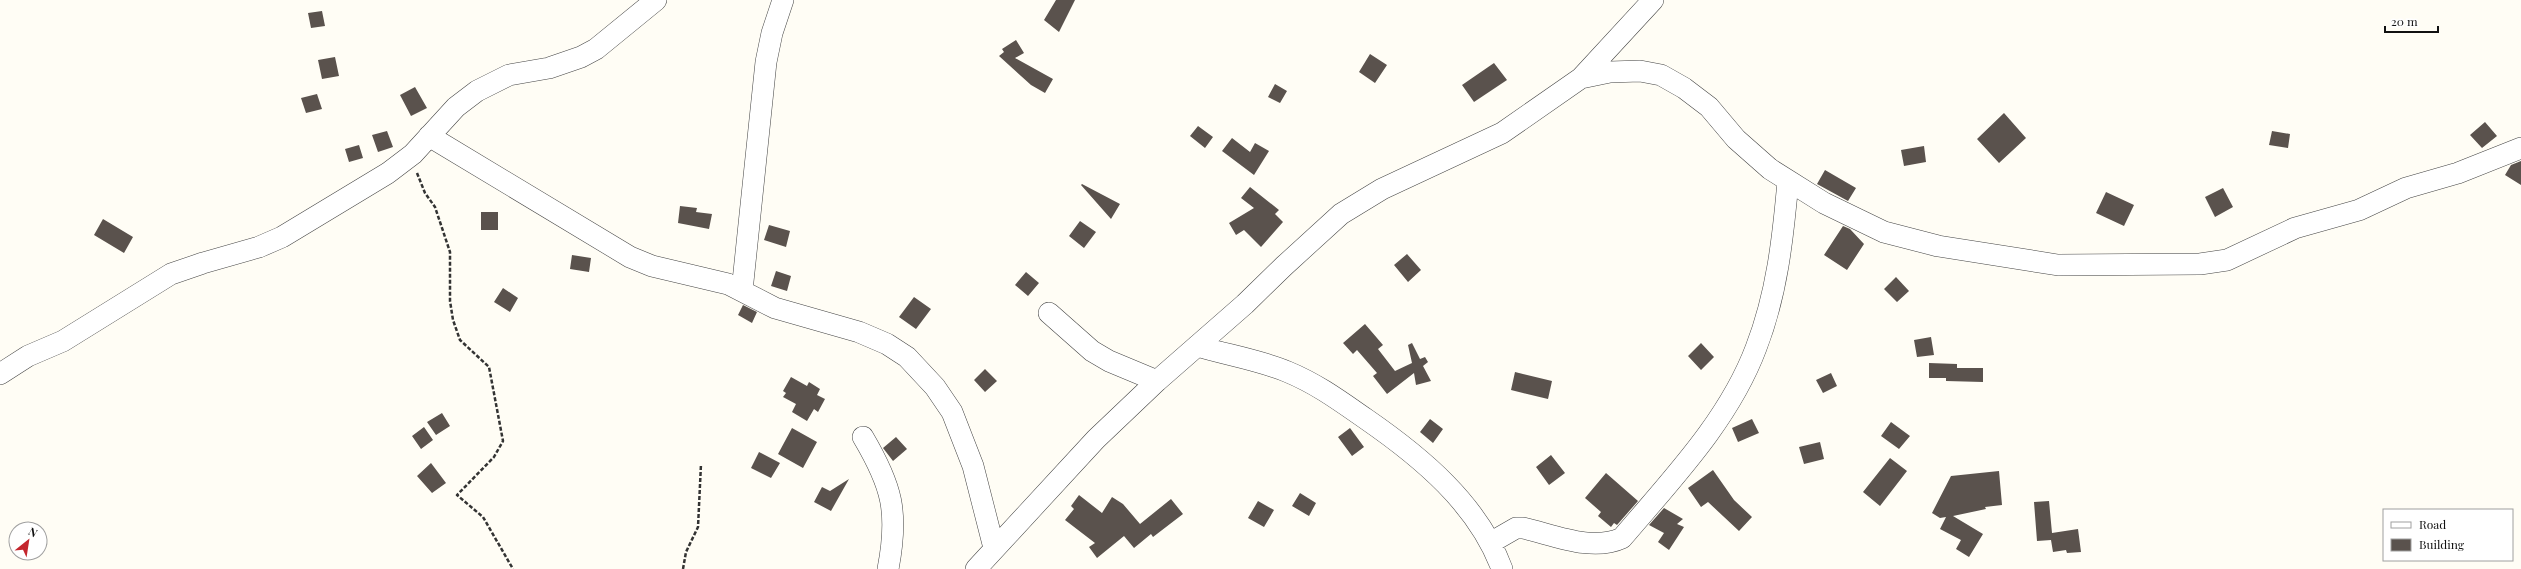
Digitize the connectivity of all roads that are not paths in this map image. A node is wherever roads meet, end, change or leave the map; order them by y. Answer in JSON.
{"nodes":[{"id":1,"x":656,"y":0,"type":"edge"},
{"id":2,"x":783,"y":0,"type":"edge"},
{"id":3,"x":1653,"y":0,"type":"edge"},
{"id":4,"x":1581,"y":78,"type":"junction"},
{"id":5,"x":429,"y":136,"type":"junction"},
{"id":6,"x":2521,"y":148,"type":"edge"},
{"id":7,"x":1788,"y":181,"type":"junction"},
{"id":8,"x":742,"y":291,"type":"junction"},
{"id":9,"x":1050,"y":313,"type":"dead end"},
{"id":10,"x":1197,"y":346,"type":"junction"},
{"id":11,"x":0,"y":374,"type":"edge"},
{"id":12,"x":1157,"y":381,"type":"junction"},
{"id":13,"x":863,"y":437,"type":"dead end"},
{"id":14,"x":1490,"y":543,"type":"junction"},
{"id":15,"x":994,"y":548,"type":"junction"},
{"id":16,"x":888,"y":569,"type":"edge"},
{"id":17,"x":976,"y":569,"type":"edge"},
{"id":18,"x":1502,"y":569,"type":"edge"}],
"edges":[{"from":1,"to":5,"type":"street"},
{"from":2,"to":8,"type":"street"},
{"from":3,"to":4,"type":"street"},
{"from":4,"to":7,"type":"street"},
{"from":4,"to":10,"type":"street"},
{"from":5,"to":8,"type":"street"},
{"from":5,"to":11,"type":"street"},
{"from":6,"to":7,"type":"street"},
{"from":7,"to":14,"type":"street"},
{"from":8,"to":15,"type":"street"},
{"from":9,"to":12,"type":"street"},
{"from":10,"to":12,"type":"street"},
{"from":10,"to":14,"type":"street"},
{"from":12,"to":15,"type":"street"},
{"from":13,"to":16,"type":"street"},
{"from":14,"to":18,"type":"street"},
{"from":15,"to":17,"type":"street"}]}
